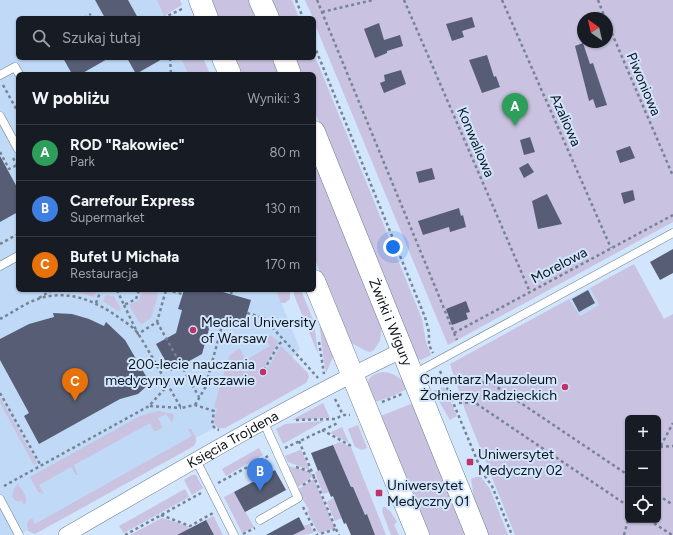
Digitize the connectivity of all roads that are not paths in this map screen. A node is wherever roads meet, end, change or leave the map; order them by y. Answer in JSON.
{"nodes":[{"id":1,"x":260,"y":0,"type":"edge"},
{"id":2,"x":192,"y":4,"type":"edge"},
{"id":3,"x":205,"y":16,"type":"edge"},
{"id":4,"x":267,"y":16,"type":"edge"},
{"id":5,"x":225,"y":60,"type":"edge"},
{"id":6,"x":285,"y":60,"type":"edge"},
{"id":7,"x":18,"y":72,"type":"edge"},
{"id":8,"x":229,"y":72,"type":"edge"},
{"id":9,"x":289,"y":72,"type":"edge"},
{"id":10,"x":0,"y":75,"type":"edge"},
{"id":11,"x":0,"y":116,"type":"edge"},
{"id":12,"x":316,"y":137,"type":"edge"},
{"id":13,"x":16,"y":145,"type":"edge"},
{"id":14,"x":673,"y":233,"type":"edge"},
{"id":15,"x":16,"y":257,"type":"edge"},
{"id":16,"x":0,"y":266,"type":"edge"},
{"id":17,"x":316,"y":286,"type":"edge"},
{"id":18,"x":403,"y":350,"type":"junction"},
{"id":19,"x":352,"y":374,"type":"junction"},
{"id":20,"x":408,"y":384,"type":"junction"},
{"id":21,"x":266,"y":422,"type":"junction"},
{"id":22,"x":196,"y":460,"type":"junction"},
{"id":23,"x":0,"y":499,"type":"edge"},
{"id":24,"x":260,"y":520,"type":"dead end"},
{"id":25,"x":20,"y":535,"type":"edge"},
{"id":26,"x":66,"y":535,"type":"edge"},
{"id":27,"x":234,"y":535,"type":"edge"},
{"id":28,"x":418,"y":535,"type":"edge"},
{"id":29,"x":477,"y":535,"type":"edge"}],
"edges":[{"from":1,"to":4,"type":"main road"},
{"from":2,"to":3,"type":"main road"},
{"from":5,"to":8,"type":"main road"},
{"from":6,"to":9,"type":"main road"},
{"from":7,"to":10,"type":"lane"},
{"from":11,"to":13,"type":"lane"},
{"from":12,"to":18,"type":"main road","name":"Żwirki i Wigury"},
{"from":14,"to":20,"type":"lane"},
{"from":15,"to":16,"type":"lane"},
{"from":17,"to":19,"type":"main road"},
{"from":18,"to":19,"type":"street","name":"Księcia Trojdena"},
{"from":18,"to":20,"type":"main road","name":"Żwirki i Wigury"},
{"from":19,"to":21,"type":"street","name":"Księcia Trojdena"},
{"from":19,"to":28,"type":"main road"},
{"from":20,"to":29,"type":"main road","name":"Żwirki i Wigury"},
{"from":21,"to":22,"type":"street","name":"Księcia Trojdena"},
{"from":21,"to":24,"type":"lane"},
{"from":22,"to":26,"type":"street","name":"Księcia Trojdena"},
{"from":22,"to":27,"type":"lane"},
{"from":23,"to":25,"type":"lane"}]}
